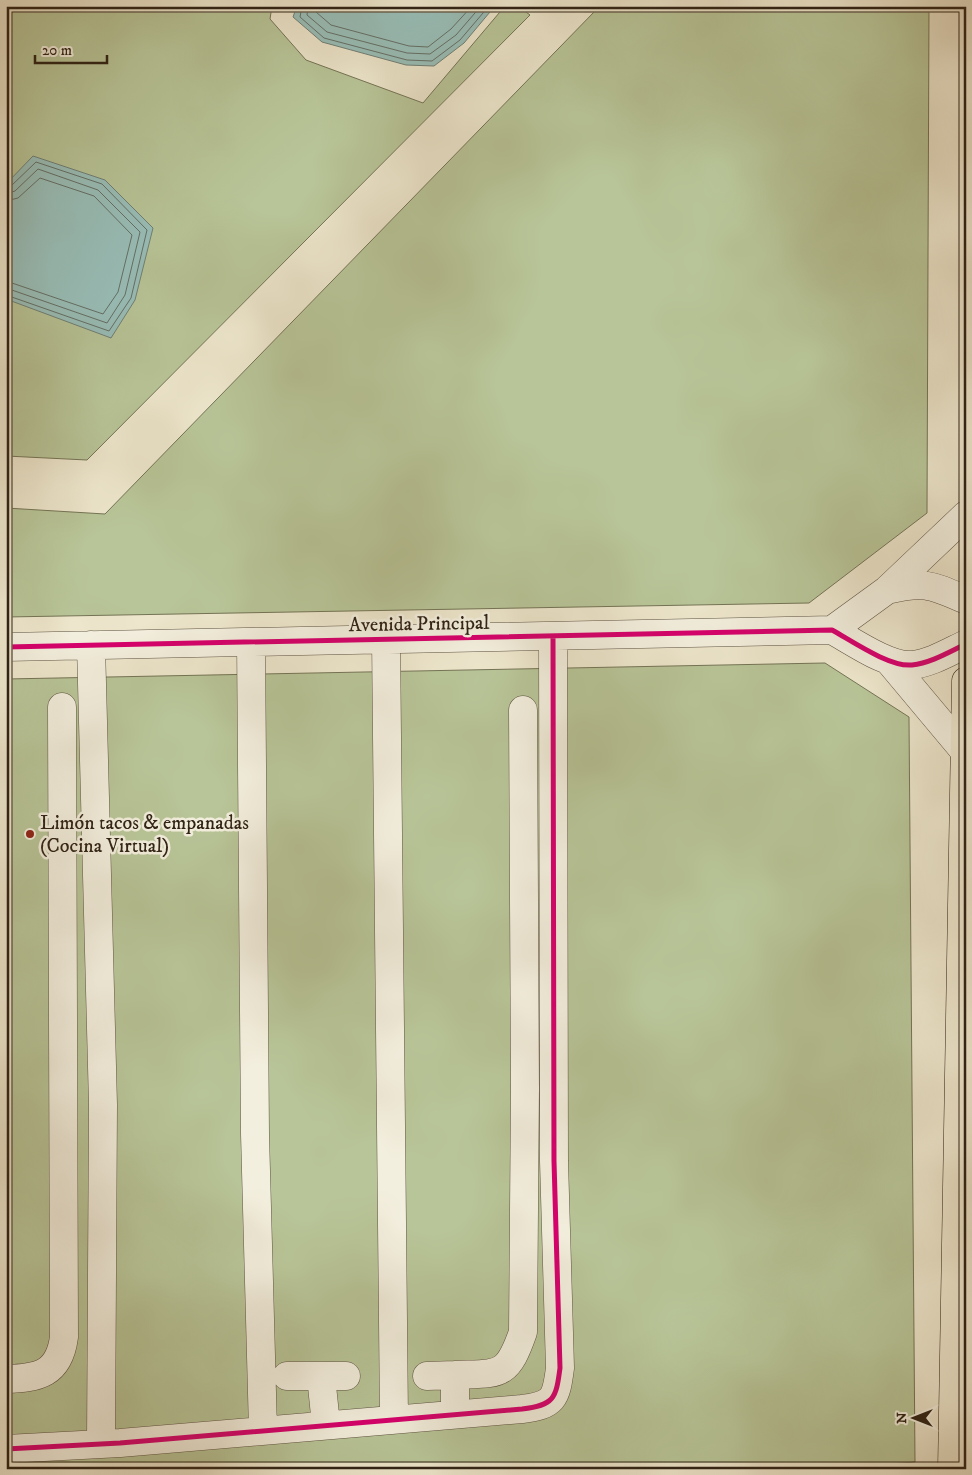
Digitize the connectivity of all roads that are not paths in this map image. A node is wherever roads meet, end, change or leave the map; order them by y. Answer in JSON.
{"nodes":[{"id":1,"x":966,"y":514,"type":"edge"},
{"id":2,"x":887,"y":590,"type":"junction"},
{"id":3,"x":966,"y":600,"type":"edge"},
{"id":4,"x":832,"y":630,"type":"junction"},
{"id":5,"x":553,"y":636,"type":"junction"},
{"id":6,"x":386,"y":639,"type":"junction"},
{"id":7,"x":251,"y":642,"type":"junction"},
{"id":8,"x":966,"y":644,"type":"edge"},
{"id":9,"x":91,"y":645,"type":"junction"},
{"id":10,"x":6,"y":647,"type":"edge"},
{"id":11,"x":889,"y":661,"type":"junction"},
{"id":12,"x":966,"y":681,"type":"edge"},
{"id":13,"x":62,"y":707,"type":"dead end"},
{"id":14,"x":523,"y":710,"type":"dead end"},
{"id":15,"x":965,"y":753,"type":"edge"},
{"id":16,"x":962,"y":1007,"type":"edge"},
{"id":17,"x":962,"y":1163,"type":"edge"},
{"id":18,"x":455,"y":1375,"type":"junction"},
{"id":19,"x":287,"y":1376,"type":"dead end"},
{"id":20,"x":428,"y":1376,"type":"dead end"},
{"id":21,"x":6,"y":1379,"type":"edge"},
{"id":22,"x":959,"y":1382,"type":"edge"},
{"id":23,"x":455,"y":1414,"type":"junction"},
{"id":24,"x":394,"y":1419,"type":"junction"},
{"id":25,"x":326,"y":1425,"type":"junction"},
{"id":26,"x":263,"y":1430,"type":"junction"},
{"id":27,"x":101,"y":1444,"type":"junction"},
{"id":28,"x":6,"y":1449,"type":"edge"},
{"id":29,"x":952,"y":1469,"type":"edge"}],
"edges":[{"from":1,"to":2,"type":"street"},
{"from":2,"to":3,"type":"street"},
{"from":2,"to":4,"type":"street"},
{"from":4,"to":5,"type":"street","name":"Avenida Principal"},
{"from":4,"to":11,"type":"street"},
{"from":5,"to":6,"type":"street","name":"Avenida Principal"},
{"from":5,"to":23,"type":"street"},
{"from":6,"to":7,"type":"street","name":"Avenida Principal"},
{"from":6,"to":24,"type":"street"},
{"from":7,"to":9,"type":"street","name":"Avenida Principal"},
{"from":7,"to":26,"type":"street"},
{"from":8,"to":11,"type":"street"},
{"from":9,"to":10,"type":"street","name":"Avenida Principal"},
{"from":9,"to":27,"type":"street"},
{"from":11,"to":15,"type":"street"},
{"from":12,"to":15,"type":"main road"},
{"from":13,"to":21,"type":"street"},
{"from":14,"to":18,"type":"street"},
{"from":15,"to":16,"type":"main road"},
{"from":16,"to":17,"type":"main road"},
{"from":17,"to":22,"type":"main road"},
{"from":18,"to":20,"type":"street"},
{"from":18,"to":23,"type":"street"},
{"from":19,"to":25,"type":"street"},
{"from":22,"to":29,"type":"main road"},
{"from":23,"to":24,"type":"street"},
{"from":24,"to":25,"type":"street"},
{"from":25,"to":26,"type":"street"},
{"from":26,"to":27,"type":"street"},
{"from":27,"to":28,"type":"street"}]}
